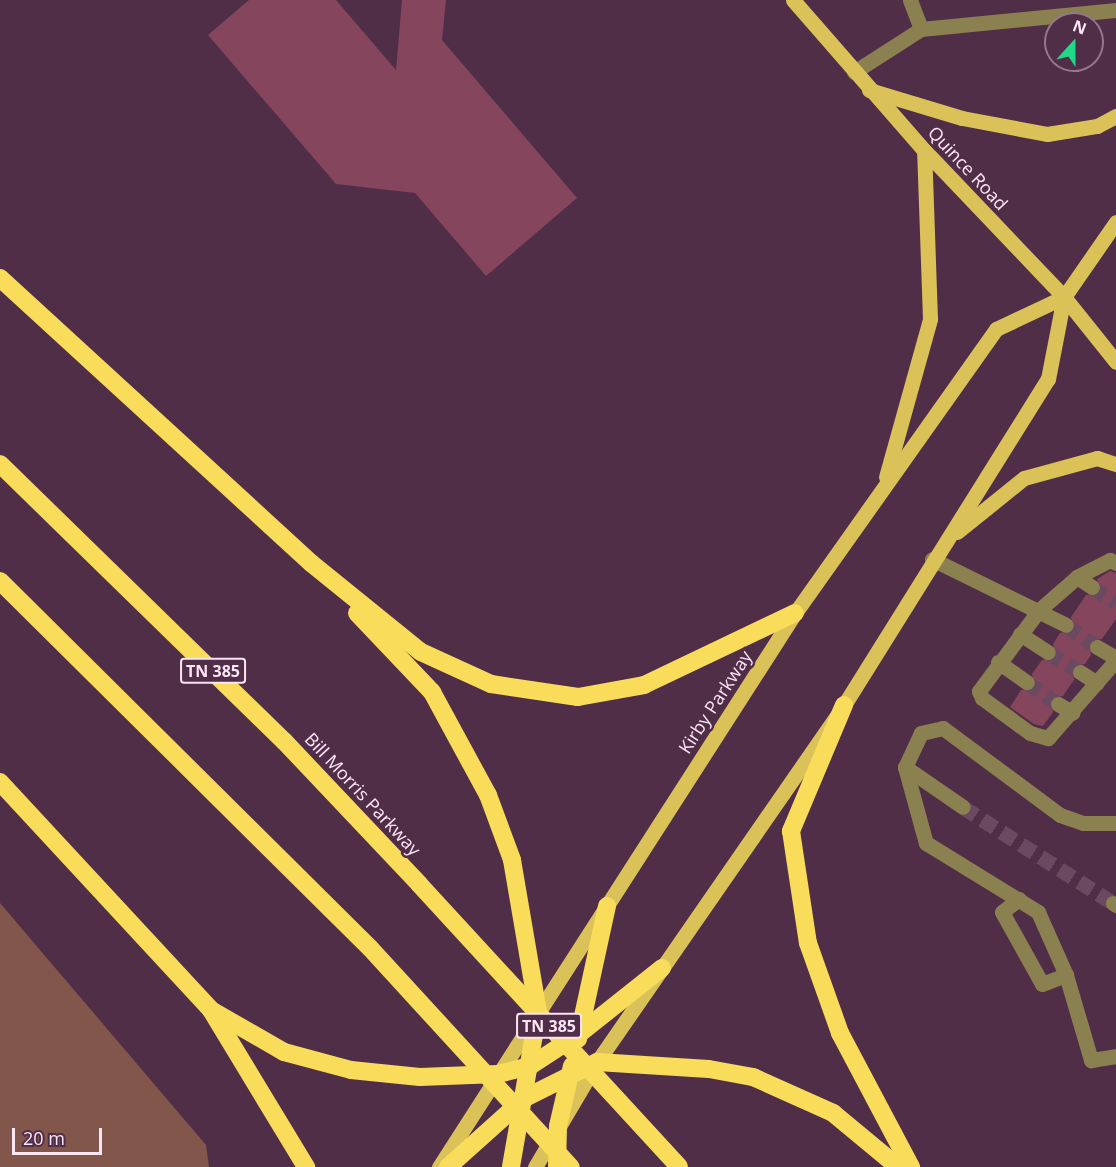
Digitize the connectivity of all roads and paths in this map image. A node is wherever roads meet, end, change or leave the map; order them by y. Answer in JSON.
{"nodes":[{"id":1,"x":910,"y":0,"type":"edge"},
{"id":2,"x":799,"y":2,"type":"edge"},
{"id":3,"x":1116,"y":10,"type":"edge"},
{"id":4,"x":921,"y":29,"type":"junction"},
{"id":5,"x":854,"y":72,"type":"junction"},
{"id":6,"x":869,"y":90,"type":"junction"},
{"id":7,"x":1116,"y":116,"type":"edge"},
{"id":8,"x":924,"y":150,"type":"junction"},
{"id":9,"x":1116,"y":222,"type":"edge"},
{"id":10,"x":0,"y":278,"type":"edge"},
{"id":11,"x":1064,"y":297,"type":"junction"},
{"id":12,"x":1116,"y":362,"type":"edge"},
{"id":13,"x":0,"y":464,"type":"edge"},
{"id":14,"x":1116,"y":464,"type":"edge"},
{"id":15,"x":882,"y":491,"type":"junction"},
{"id":16,"x":948,"y":540,"type":"junction"},
{"id":17,"x":932,"y":559,"type":"junction"},
{"id":18,"x":311,"y":563,"type":"junction"},
{"id":19,"x":1116,"y":563,"type":"edge"},
{"id":20,"x":1077,"y":577,"type":"junction"},
{"id":21,"x":0,"y":581,"type":"edge"},
{"id":22,"x":1092,"y":587,"type":"tunnel mouth"},
{"id":23,"x":1039,"y":610,"type":"junction"},
{"id":24,"x":795,"y":614,"type":"junction"},
{"id":25,"x":1066,"y":625,"type":"tunnel mouth"},
{"id":26,"x":1020,"y":634,"type":"junction"},
{"id":27,"x":1097,"y":646,"type":"tunnel mouth"},
{"id":28,"x":1047,"y":652,"type":"tunnel mouth"},
{"id":29,"x":1116,"y":659,"type":"edge"},
{"id":30,"x":998,"y":662,"type":"junction"},
{"id":31,"x":1080,"y":672,"type":"tunnel mouth"},
{"id":32,"x":1027,"y":682,"type":"tunnel mouth"},
{"id":33,"x":1097,"y":683,"type":"junction"},
{"id":34,"x":1058,"y":704,"type":"tunnel mouth"},
{"id":35,"x":844,"y":705,"type":"junction"},
{"id":36,"x":1073,"y":713,"type":"junction"},
{"id":37,"x":905,"y":767,"type":"junction"},
{"id":38,"x":0,"y":783,"type":"edge"},
{"id":39,"x":963,"y":807,"type":"tunnel mouth"},
{"id":40,"x":1116,"y":823,"type":"edge"},
{"id":41,"x":1019,"y":899,"type":"junction"},
{"id":42,"x":607,"y":906,"type":"junction"},
{"id":43,"x":662,"y":968,"type":"junction"},
{"id":44,"x":1066,"y":975,"type":"junction"},
{"id":45,"x":211,"y":1010,"type":"junction"},
{"id":46,"x":538,"y":1012,"type":"junction"},
{"id":47,"x":579,"y":1034,"type":"junction"},
{"id":48,"x":1116,"y":1056,"type":"edge"},
{"id":49,"x":597,"y":1062,"type":"junction"},
{"id":50,"x":530,"y":1066,"type":"junction"},
{"id":51,"x":570,"y":1072,"type":"junction"},
{"id":52,"x":498,"y":1074,"type":"junction"},
{"id":53,"x":525,"y":1098,"type":"junction"},
{"id":54,"x":558,"y":1126,"type":"junction"},
{"id":55,"x":306,"y":1167,"type":"edge"},
{"id":56,"x":439,"y":1167,"type":"edge"},
{"id":57,"x":448,"y":1167,"type":"edge"},
{"id":58,"x":511,"y":1167,"type":"edge"},
{"id":59,"x":535,"y":1167,"type":"edge"},
{"id":60,"x":557,"y":1167,"type":"edge"},
{"id":61,"x":571,"y":1167,"type":"edge"},
{"id":62,"x":679,"y":1167,"type":"edge"},
{"id":63,"x":898,"y":1167,"type":"edge"},
{"id":64,"x":911,"y":1167,"type":"edge"}],
"edges":[{"from":1,"to":4,"type":"lane"},
{"from":2,"to":5,"type":"main road","name":"Quince Road"},
{"from":3,"to":4,"type":"lane"},
{"from":4,"to":5,"type":"lane"},
{"from":5,"to":6,"type":"main road","name":"Quince Road"},
{"from":6,"to":7,"type":"main road"},
{"from":6,"to":8,"type":"main road","name":"Quince Road"},
{"from":8,"to":11,"type":"main road","name":"Quince Road"},
{"from":8,"to":15,"type":"main road"},
{"from":9,"to":11,"type":"main road"},
{"from":10,"to":18,"type":"highway"},
{"from":11,"to":12,"type":"main road","name":"Quince Road"},
{"from":11,"to":15,"type":"main road","name":"Kirby Parkway"},
{"from":11,"to":16,"type":"main road"},
{"from":13,"to":62,"type":"highway","name":"Bill Morris Parkway","number":"TN 385","bridge":true},
{"from":14,"to":16,"type":"main road"},
{"from":15,"to":24,"type":"main road","name":"Kirby Parkway"},
{"from":16,"to":17,"type":"main road"},
{"from":17,"to":23,"type":"lane"},
{"from":17,"to":35,"type":"main road"},
{"from":18,"to":24,"type":"highway"},
{"from":18,"to":46,"type":"highway"},
{"from":19,"to":20,"type":"lane"},
{"from":20,"to":22,"type":"lane"},
{"from":20,"to":23,"type":"lane"},
{"from":21,"to":61,"type":"highway","bridge":true},
{"from":23,"to":25,"type":"lane"},
{"from":23,"to":26,"type":"lane"},
{"from":24,"to":42,"type":"main road","name":"Kirby Parkway"},
{"from":26,"to":28,"type":"lane"},
{"from":26,"to":30,"type":"lane"},
{"from":27,"to":29,"type":"lane"},
{"from":29,"to":33,"type":"lane"},
{"from":30,"to":32,"type":"lane"},
{"from":30,"to":36,"type":"lane"},
{"from":31,"to":33,"type":"lane"},
{"from":33,"to":36,"type":"lane"},
{"from":34,"to":36,"type":"lane"},
{"from":35,"to":43,"type":"main road"},
{"from":35,"to":64,"type":"highway"},
{"from":37,"to":39,"type":"lane"},
{"from":37,"to":40,"type":"lane"},
{"from":37,"to":41,"type":"lane"},
{"from":38,"to":45,"type":"highway"},
{"from":41,"to":44,"type":"lane"},
{"from":41,"to":44,"type":"lane"},
{"from":42,"to":46,"type":"main road","name":"Kirby Parkway"},
{"from":42,"to":47,"type":"highway"},
{"from":43,"to":47,"type":"highway"},
{"from":43,"to":49,"type":"main road"},
{"from":44,"to":48,"type":"lane"},
{"from":45,"to":52,"type":"highway"},
{"from":45,"to":55,"type":"highway"},
{"from":46,"to":50,"type":"highway"},
{"from":46,"to":52,"type":"main road","name":"Kirby Parkway"},
{"from":47,"to":50,"type":"highway"},
{"from":47,"to":51,"type":"highway"},
{"from":49,"to":51,"type":"highway"},
{"from":49,"to":54,"type":"main road"},
{"from":49,"to":63,"type":"highway"},
{"from":50,"to":52,"type":"highway"},
{"from":50,"to":53,"type":"highway"},
{"from":51,"to":53,"type":"highway"},
{"from":51,"to":54,"type":"highway"},
{"from":52,"to":56,"type":"main road","name":"Kirby Parkway"},
{"from":53,"to":57,"type":"highway"},
{"from":53,"to":58,"type":"highway"},
{"from":54,"to":59,"type":"main road"},
{"from":54,"to":60,"type":"highway"}]}
